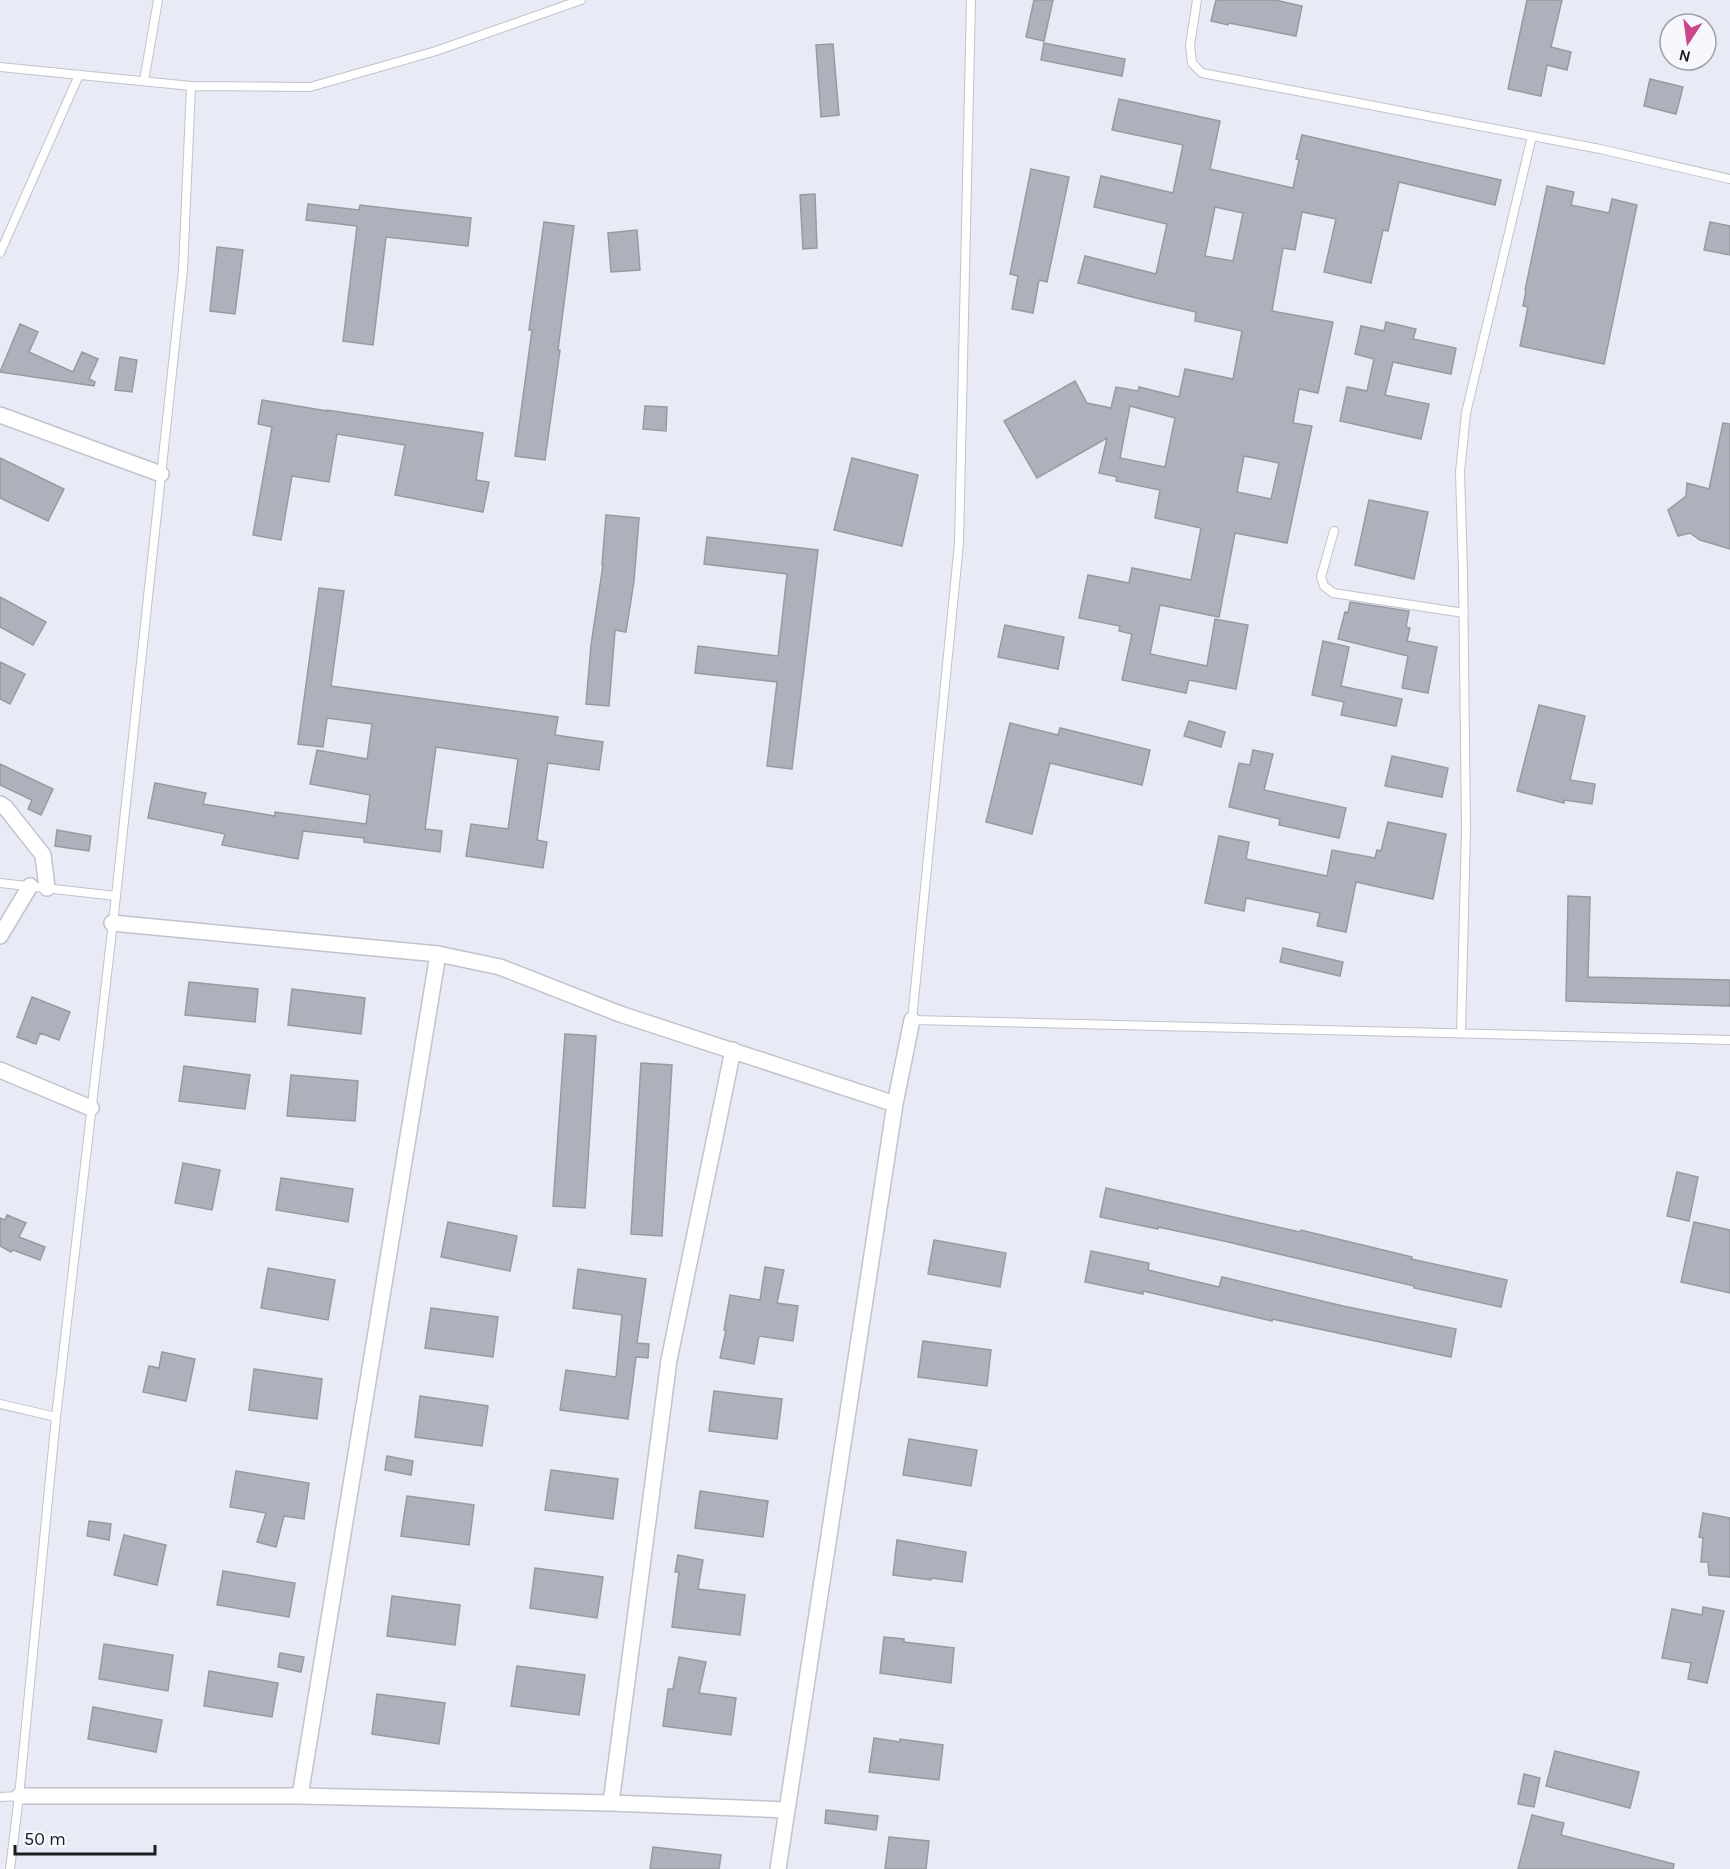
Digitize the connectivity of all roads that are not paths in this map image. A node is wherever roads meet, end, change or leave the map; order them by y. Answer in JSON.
{"nodes":[{"id":1,"x":158,"y":0,"type":"edge"},
{"id":2,"x":581,"y":0,"type":"edge"},
{"id":3,"x":971,"y":0,"type":"edge"},
{"id":4,"x":1197,"y":0,"type":"edge"},
{"id":5,"x":0,"y":66,"type":"edge"},
{"id":6,"x":79,"y":75,"type":"junction"},
{"id":7,"x":144,"y":81,"type":"junction"},
{"id":8,"x":191,"y":86,"type":"junction"},
{"id":9,"x":1532,"y":136,"type":"junction"},
{"id":10,"x":1730,"y":178,"type":"edge"},
{"id":11,"x":0,"y":253,"type":"edge"},
{"id":12,"x":0,"y":415,"type":"edge"},
{"id":13,"x":161,"y":474,"type":"junction"},
{"id":14,"x":1334,"y":531,"type":"dead end"},
{"id":15,"x":1464,"y":614,"type":"junction"},
{"id":16,"x":0,"y":804,"type":"edge"},
{"id":17,"x":0,"y":883,"type":"edge"},
{"id":18,"x":30,"y":886,"type":"junction"},
{"id":19,"x":47,"y":888,"type":"junction"},
{"id":20,"x":116,"y":896,"type":"junction"},
{"id":21,"x":112,"y":922,"type":"junction"},
{"id":22,"x":0,"y":936,"type":"edge"},
{"id":23,"x":438,"y":954,"type":"junction"},
{"id":24,"x":912,"y":1020,"type":"junction"},
{"id":25,"x":1461,"y":1034,"type":"junction"},
{"id":26,"x":1730,"y":1040,"type":"edge"},
{"id":27,"x":733,"y":1050,"type":"junction"},
{"id":28,"x":0,"y":1070,"type":"edge"},
{"id":29,"x":895,"y":1104,"type":"junction"},
{"id":30,"x":91,"y":1108,"type":"junction"},
{"id":31,"x":0,"y":1404,"type":"edge"},
{"id":32,"x":56,"y":1417,"type":"junction"},
{"id":33,"x":19,"y":1796,"type":"junction"},
{"id":34,"x":300,"y":1796,"type":"junction"},
{"id":35,"x":0,"y":1797,"type":"edge"},
{"id":36,"x":611,"y":1803,"type":"junction"},
{"id":37,"x":787,"y":1810,"type":"junction"},
{"id":38,"x":10,"y":1869,"type":"edge"},
{"id":39,"x":778,"y":1869,"type":"edge"}],
"edges":[{"from":1,"to":7,"type":"lane"},
{"from":2,"to":8,"type":"lane"},
{"from":3,"to":24,"type":"lane"},
{"from":4,"to":9,"type":"lane"},
{"from":5,"to":6,"type":"lane"},
{"from":6,"to":7,"type":"lane"},
{"from":6,"to":11,"type":"lane"},
{"from":7,"to":8,"type":"lane"},
{"from":8,"to":13,"type":"lane"},
{"from":9,"to":10,"type":"lane"},
{"from":9,"to":15,"type":"lane"},
{"from":12,"to":13,"type":"street"},
{"from":13,"to":20,"type":"lane"},
{"from":14,"to":15,"type":"lane"},
{"from":15,"to":25,"type":"lane"},
{"from":16,"to":19,"type":"street"},
{"from":17,"to":18,"type":"lane"},
{"from":18,"to":19,"type":"lane"},
{"from":18,"to":22,"type":"street"},
{"from":19,"to":20,"type":"lane"},
{"from":20,"to":21,"type":"lane"},
{"from":21,"to":23,"type":"street"},
{"from":21,"to":30,"type":"lane"},
{"from":23,"to":27,"type":"street"},
{"from":23,"to":34,"type":"street"},
{"from":24,"to":25,"type":"lane"},
{"from":24,"to":29,"type":"street"},
{"from":25,"to":26,"type":"lane"},
{"from":27,"to":29,"type":"street"},
{"from":27,"to":36,"type":"street"},
{"from":28,"to":30,"type":"street"},
{"from":29,"to":37,"type":"street"},
{"from":30,"to":32,"type":"lane"},
{"from":31,"to":32,"type":"lane"},
{"from":32,"to":33,"type":"lane"},
{"from":33,"to":34,"type":"street"},
{"from":33,"to":35,"type":"lane"},
{"from":33,"to":38,"type":"lane"},
{"from":34,"to":36,"type":"street"},
{"from":36,"to":37,"type":"street"},
{"from":37,"to":39,"type":"street"}]}
